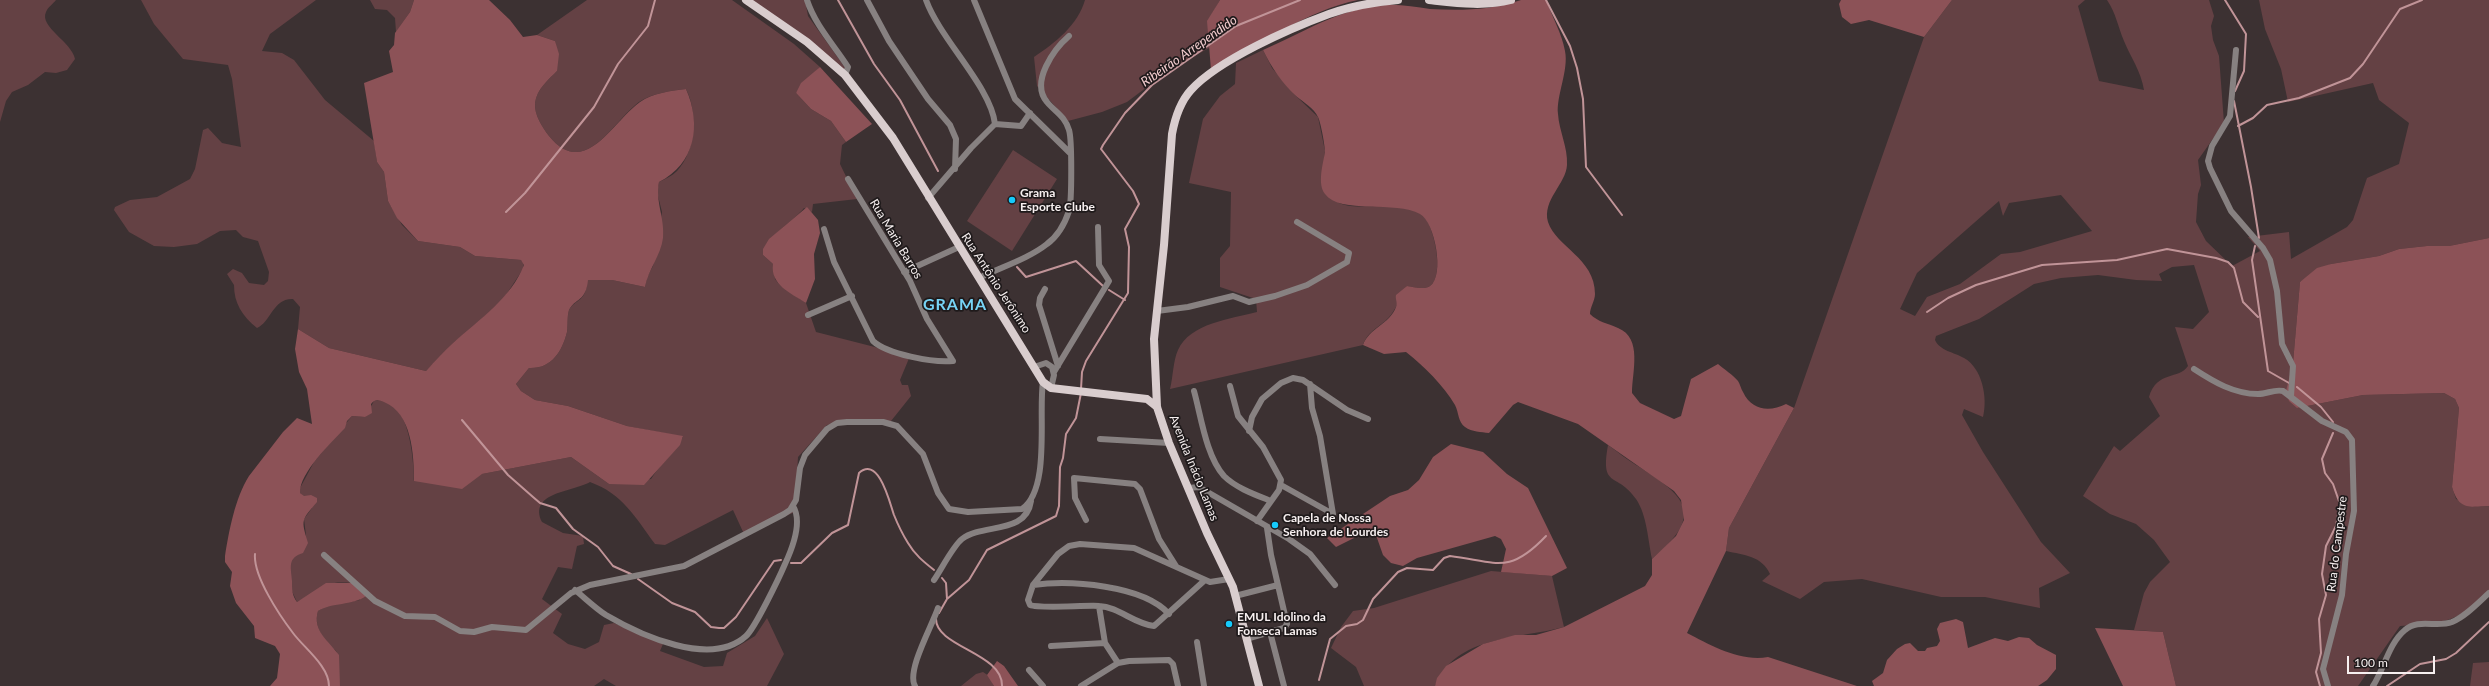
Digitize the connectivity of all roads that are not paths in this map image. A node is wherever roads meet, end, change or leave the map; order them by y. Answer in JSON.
{"nodes":[{"id":1,"x":746,"y":0,"type":"edge"},
{"id":2,"x":807,"y":0,"type":"edge"},
{"id":3,"x":867,"y":0,"type":"edge"},
{"id":4,"x":926,"y":0,"type":"edge"},
{"id":5,"x":974,"y":0,"type":"edge"},
{"id":6,"x":1398,"y":0,"type":"edge"},
{"id":7,"x":1429,"y":0,"type":"edge"},
{"id":8,"x":1512,"y":0,"type":"edge"},
{"id":9,"x":1069,"y":36,"type":"dead end"},
{"id":10,"x":2236,"y":50,"type":"dead end"},
{"id":11,"x":845,"y":75,"type":"junction"},
{"id":12,"x":1030,"y":113,"type":"junction"},
{"id":13,"x":995,"y":124,"type":"junction"},
{"id":14,"x":1070,"y":153,"type":"junction"},
{"id":15,"x":955,"y":169,"type":"junction"},
{"id":16,"x":848,"y":179,"type":"dead end"},
{"id":17,"x":928,"y":198,"type":"junction"},
{"id":18,"x":1297,"y":222,"type":"dead end"},
{"id":19,"x":1098,"y":227,"type":"dead end"},
{"id":20,"x":824,"y":229,"type":"dead end"},
{"id":21,"x":959,"y":247,"type":"junction"},
{"id":22,"x":904,"y":272,"type":"junction"},
{"id":23,"x":979,"y":278,"type":"junction"},
{"id":24,"x":1045,"y":289,"type":"dead end"},
{"id":25,"x":852,"y":296,"type":"junction"},
{"id":26,"x":1157,"y":311,"type":"junction"},
{"id":27,"x":808,"y":316,"type":"dead end"},
{"id":28,"x":1058,"y":366,"type":"junction"},
{"id":29,"x":1034,"y":367,"type":"junction"},
{"id":30,"x":2194,"y":369,"type":"dead end"},
{"id":31,"x":1054,"y":372,"type":"junction"},
{"id":32,"x":1044,"y":382,"type":"junction"},
{"id":33,"x":1310,"y":384,"type":"junction"},
{"id":34,"x":1230,"y":386,"type":"dead end"},
{"id":35,"x":1051,"y":388,"type":"junction"},
{"id":36,"x":1194,"y":391,"type":"dead end"},
{"id":37,"x":2291,"y":396,"type":"junction"},
{"id":38,"x":1157,"y":407,"type":"junction"},
{"id":39,"x":1368,"y":419,"type":"dead end"},
{"id":40,"x":1249,"y":431,"type":"junction"},
{"id":41,"x":1100,"y":439,"type":"dead end"},
{"id":42,"x":1169,"y":443,"type":"junction"},
{"id":43,"x":1281,"y":485,"type":"junction"},
{"id":44,"x":1188,"y":488,"type":"junction"},
{"id":45,"x":1031,"y":498,"type":"junction"},
{"id":46,"x":1271,"y":501,"type":"junction"},
{"id":47,"x":793,"y":506,"type":"junction"},
{"id":48,"x":1086,"y":520,"type":"dead end"},
{"id":49,"x":1258,"y":522,"type":"junction"},
{"id":50,"x":1267,"y":528,"type":"junction"},
{"id":51,"x":324,"y":556,"type":"dead end"},
{"id":52,"x":1176,"y":566,"type":"junction"},
{"id":53,"x":1229,"y":579,"type":"junction"},
{"id":54,"x":934,"y":580,"type":"dead end"},
{"id":55,"x":1205,"y":580,"type":"junction"},
{"id":56,"x":1278,"y":585,"type":"junction"},
{"id":57,"x":1335,"y":585,"type":"dead end"},
{"id":58,"x":1032,"y":588,"type":"junction"},
{"id":59,"x":575,"y":590,"type":"junction"},
{"id":60,"x":2489,"y":594,"type":"edge"},
{"id":61,"x":1235,"y":596,"type":"junction"},
{"id":62,"x":1099,"y":606,"type":"junction"},
{"id":63,"x":938,"y":608,"type":"dead end"},
{"id":64,"x":1169,"y":614,"type":"junction"},
{"id":65,"x":1270,"y":632,"type":"junction"},
{"id":66,"x":1246,"y":640,"type":"junction"},
{"id":67,"x":1197,"y":642,"type":"dead end"},
{"id":68,"x":1105,"y":643,"type":"junction"},
{"id":69,"x":1051,"y":646,"type":"dead end"},
{"id":70,"x":1118,"y":663,"type":"junction"},
{"id":71,"x":1029,"y":670,"type":"dead end"},
{"id":72,"x":915,"y":686,"type":"edge"},
{"id":73,"x":1043,"y":686,"type":"edge"},
{"id":74,"x":1081,"y":686,"type":"edge"},
{"id":75,"x":1178,"y":686,"type":"edge"},
{"id":76,"x":1204,"y":686,"type":"edge"},
{"id":77,"x":1259,"y":686,"type":"edge"},
{"id":78,"x":1284,"y":686,"type":"edge"},
{"id":79,"x":2328,"y":686,"type":"edge"},
{"id":80,"x":2373,"y":686,"type":"edge"}],
"edges":[{"from":1,"to":11,"type":"main road","name":"Rua Antônio Jerônimo"},
{"from":2,"to":11,"type":"street"},
{"from":3,"to":15,"type":"street"},
{"from":4,"to":13,"type":"street"},
{"from":5,"to":12,"type":"street"},
{"from":6,"to":26,"type":"main road","name":"Avenida Inácio Lamas"},
{"from":7,"to":8,"type":"main road"},
{"from":9,"to":14,"type":"street"},
{"from":10,"to":37,"type":"street"},
{"from":11,"to":17,"type":"main road","name":"Rua Antônio Jerônimo"},
{"from":12,"to":13,"type":"street"},
{"from":12,"to":14,"type":"street"},
{"from":13,"to":15,"type":"street"},
{"from":14,"to":23,"type":"street"},
{"from":15,"to":17,"type":"street"},
{"from":16,"to":22,"type":"street","name":"Rua Maria Barros"},
{"from":17,"to":21,"type":"main road","name":"Rua Antônio Jerônimo"},
{"from":18,"to":26,"type":"street"},
{"from":19,"to":28,"type":"street"},
{"from":20,"to":25,"type":"street","name":"Rua Maria Barros"},
{"from":21,"to":22,"type":"street"},
{"from":21,"to":23,"type":"main road","name":"Rua Antônio Jerônimo"},
{"from":22,"to":25,"type":"street","name":"Rua Maria Barros"},
{"from":23,"to":29,"type":"main road","name":"Rua Antônio Jerônimo"},
{"from":24,"to":28,"type":"street"},
{"from":25,"to":27,"type":"street"},
{"from":26,"to":38,"type":"main road","name":"Avenida Inácio Lamas"},
{"from":28,"to":31,"type":"street"},
{"from":29,"to":31,"type":"street"},
{"from":29,"to":32,"type":"main road","name":"Rua Antônio Jerônimo"},
{"from":30,"to":37,"type":"street","name":"Rua do Campestre"},
{"from":31,"to":35,"type":"street"},
{"from":32,"to":35,"type":"main road","name":"Rua Antônio Jerônimo"},
{"from":32,"to":45,"type":"street"},
{"from":33,"to":39,"type":"street"},
{"from":33,"to":40,"type":"street"},
{"from":33,"to":43,"type":"street"},
{"from":34,"to":40,"type":"street"},
{"from":35,"to":38,"type":"main road"},
{"from":36,"to":46,"type":"street"},
{"from":37,"to":79,"type":"street","name":"Rua do Campestre"},
{"from":38,"to":42,"type":"main road","name":"Avenida Inácio Lamas"},
{"from":40,"to":43,"type":"street"},
{"from":41,"to":42,"type":"street"},
{"from":42,"to":44,"type":"main road","name":"Avenida Inácio Lamas"},
{"from":43,"to":46,"type":"street"},
{"from":44,"to":49,"type":"street"},
{"from":44,"to":53,"type":"main road","name":"Avenida Inácio Lamas"},
{"from":45,"to":47,"type":"street"},
{"from":45,"to":54,"type":"street"},
{"from":46,"to":49,"type":"street"},
{"from":47,"to":59,"type":"street"},
{"from":47,"to":59,"type":"street"},
{"from":48,"to":52,"type":"street"},
{"from":49,"to":50,"type":"street"},
{"from":50,"to":56,"type":"street"},
{"from":50,"to":57,"type":"street"},
{"from":51,"to":59,"type":"street"},
{"from":52,"to":55,"type":"street"},
{"from":52,"to":58,"type":"street"},
{"from":53,"to":55,"type":"street"},
{"from":53,"to":61,"type":"main road","name":"Avenida Inácio Lamas"},
{"from":55,"to":64,"type":"street"},
{"from":56,"to":61,"type":"street"},
{"from":56,"to":65,"type":"street"},
{"from":58,"to":62,"type":"street"},
{"from":58,"to":64,"type":"street"},
{"from":60,"to":80,"type":"street"},
{"from":61,"to":66,"type":"main road","name":"Avenida Inácio Lamas"},
{"from":62,"to":64,"type":"street"},
{"from":62,"to":68,"type":"street"},
{"from":63,"to":72,"type":"street"},
{"from":65,"to":66,"type":"street"},
{"from":65,"to":78,"type":"street"},
{"from":66,"to":77,"type":"main road","name":"Avenida Inácio Lamas"},
{"from":67,"to":76,"type":"street"},
{"from":68,"to":69,"type":"street"},
{"from":68,"to":70,"type":"street"},
{"from":70,"to":74,"type":"street"},
{"from":70,"to":75,"type":"street"},
{"from":71,"to":73,"type":"street"}]}
